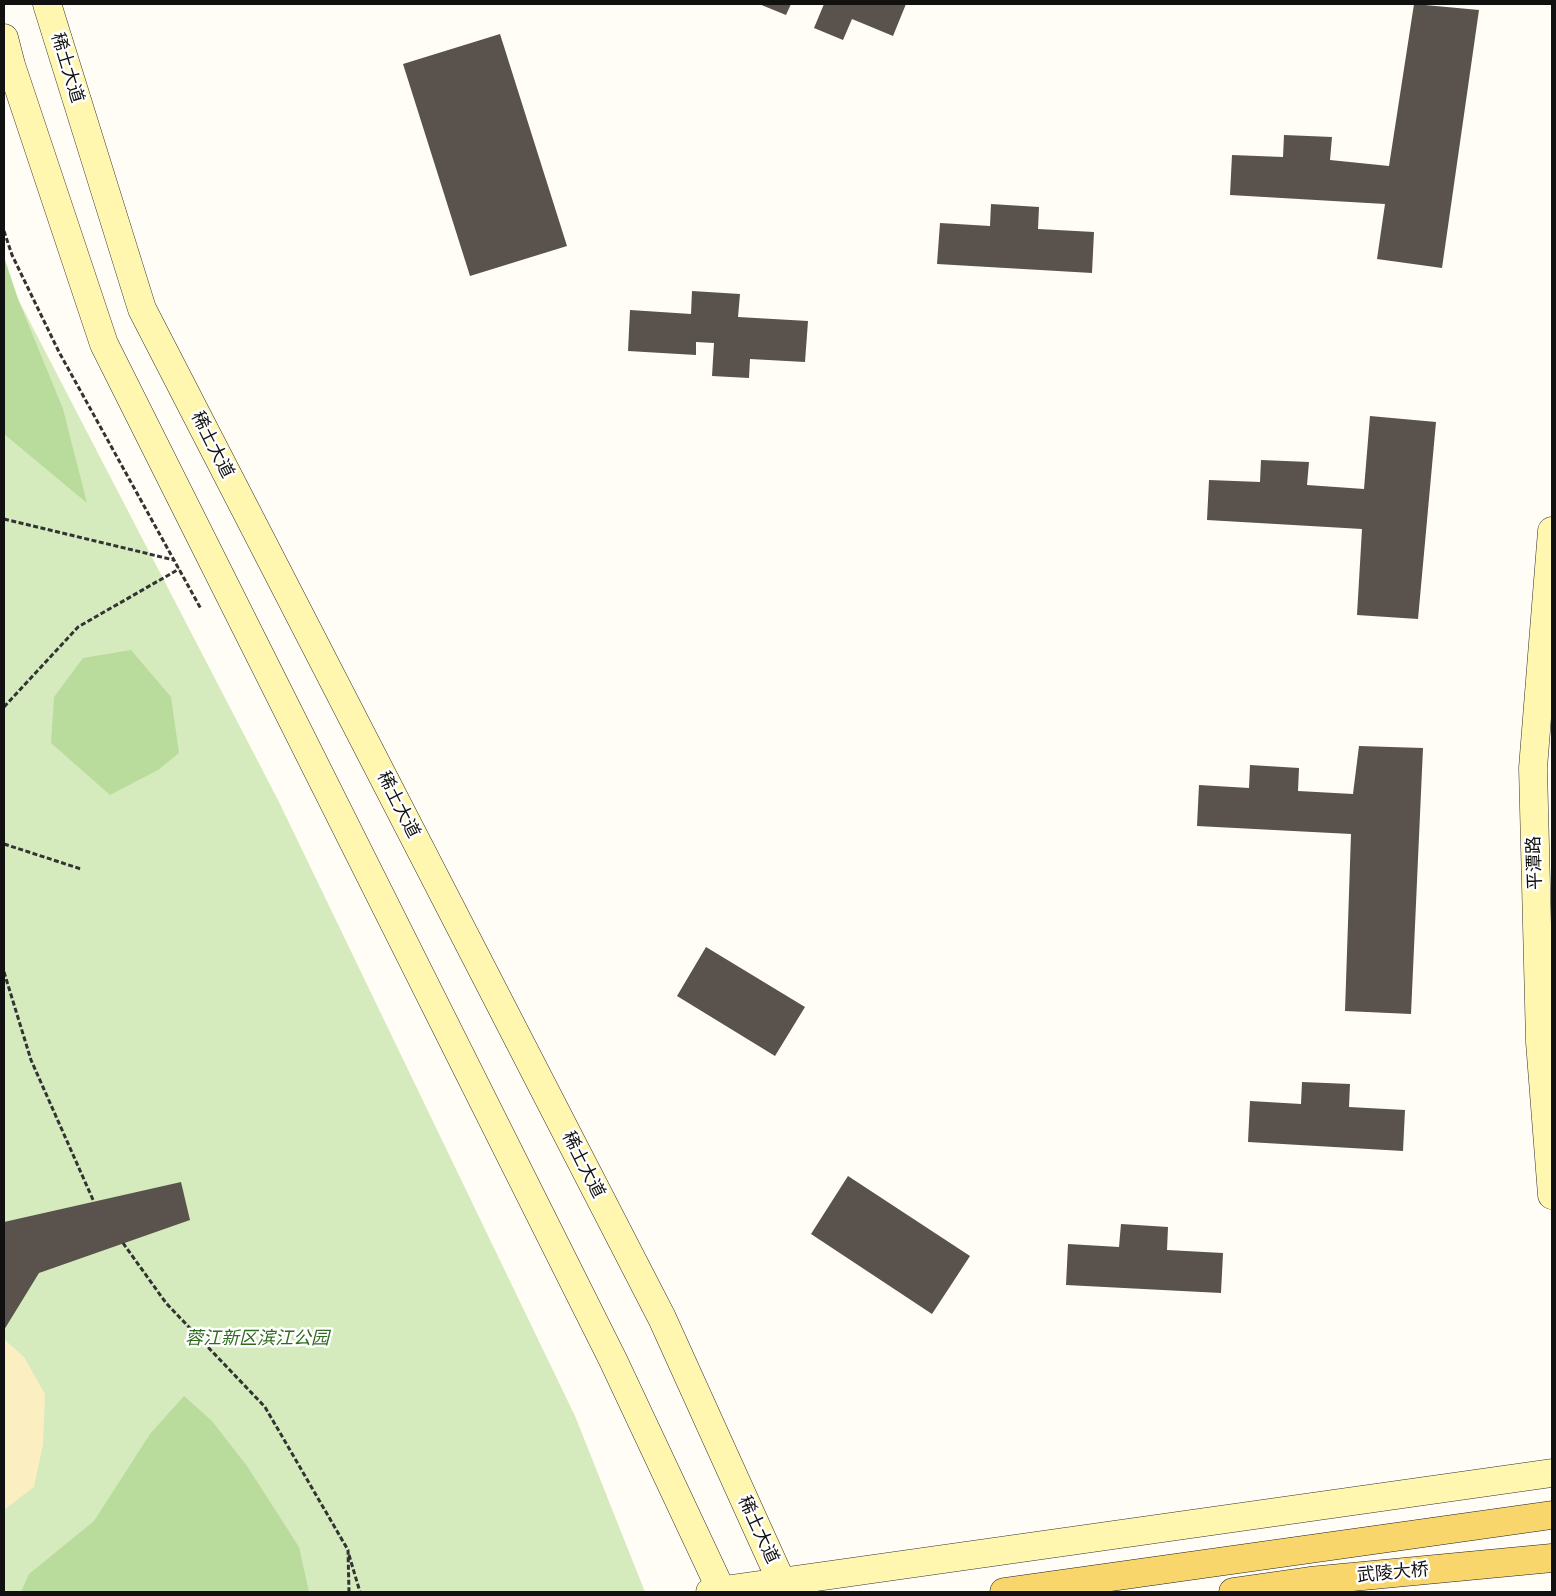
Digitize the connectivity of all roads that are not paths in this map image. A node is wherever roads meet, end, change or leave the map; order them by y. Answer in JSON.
{"nodes":[{"id":1,"x":47,"y":4,"type":"edge"},
{"id":2,"x":4,"y":38,"type":"edge"},
{"id":3,"x":1552,"y":531,"type":"edge"},
{"id":4,"x":1552,"y":1195,"type":"edge"},
{"id":5,"x":1552,"y":1473,"type":"edge"},
{"id":6,"x":1552,"y":1514,"type":"edge"},
{"id":7,"x":1552,"y":1558,"type":"edge"},
{"id":8,"x":784,"y":1588,"type":"edge"},
{"id":9,"x":718,"y":1592,"type":"edge"},
{"id":10,"x":1004,"y":1592,"type":"edge"},
{"id":11,"x":1233,"y":1592,"type":"edge"}],
"edges":[{"from":1,"to":8,"type":"main road","name":"稀土大道"},
{"from":2,"to":9,"type":"main road"},
{"from":3,"to":4,"type":"main road","name":"平潭路"},
{"from":5,"to":8,"type":"main road"},
{"from":6,"to":10,"type":"main road"},
{"from":7,"to":11,"type":"main road","name":"武陵大桥"},
{"from":8,"to":9,"type":"main road"}]}
